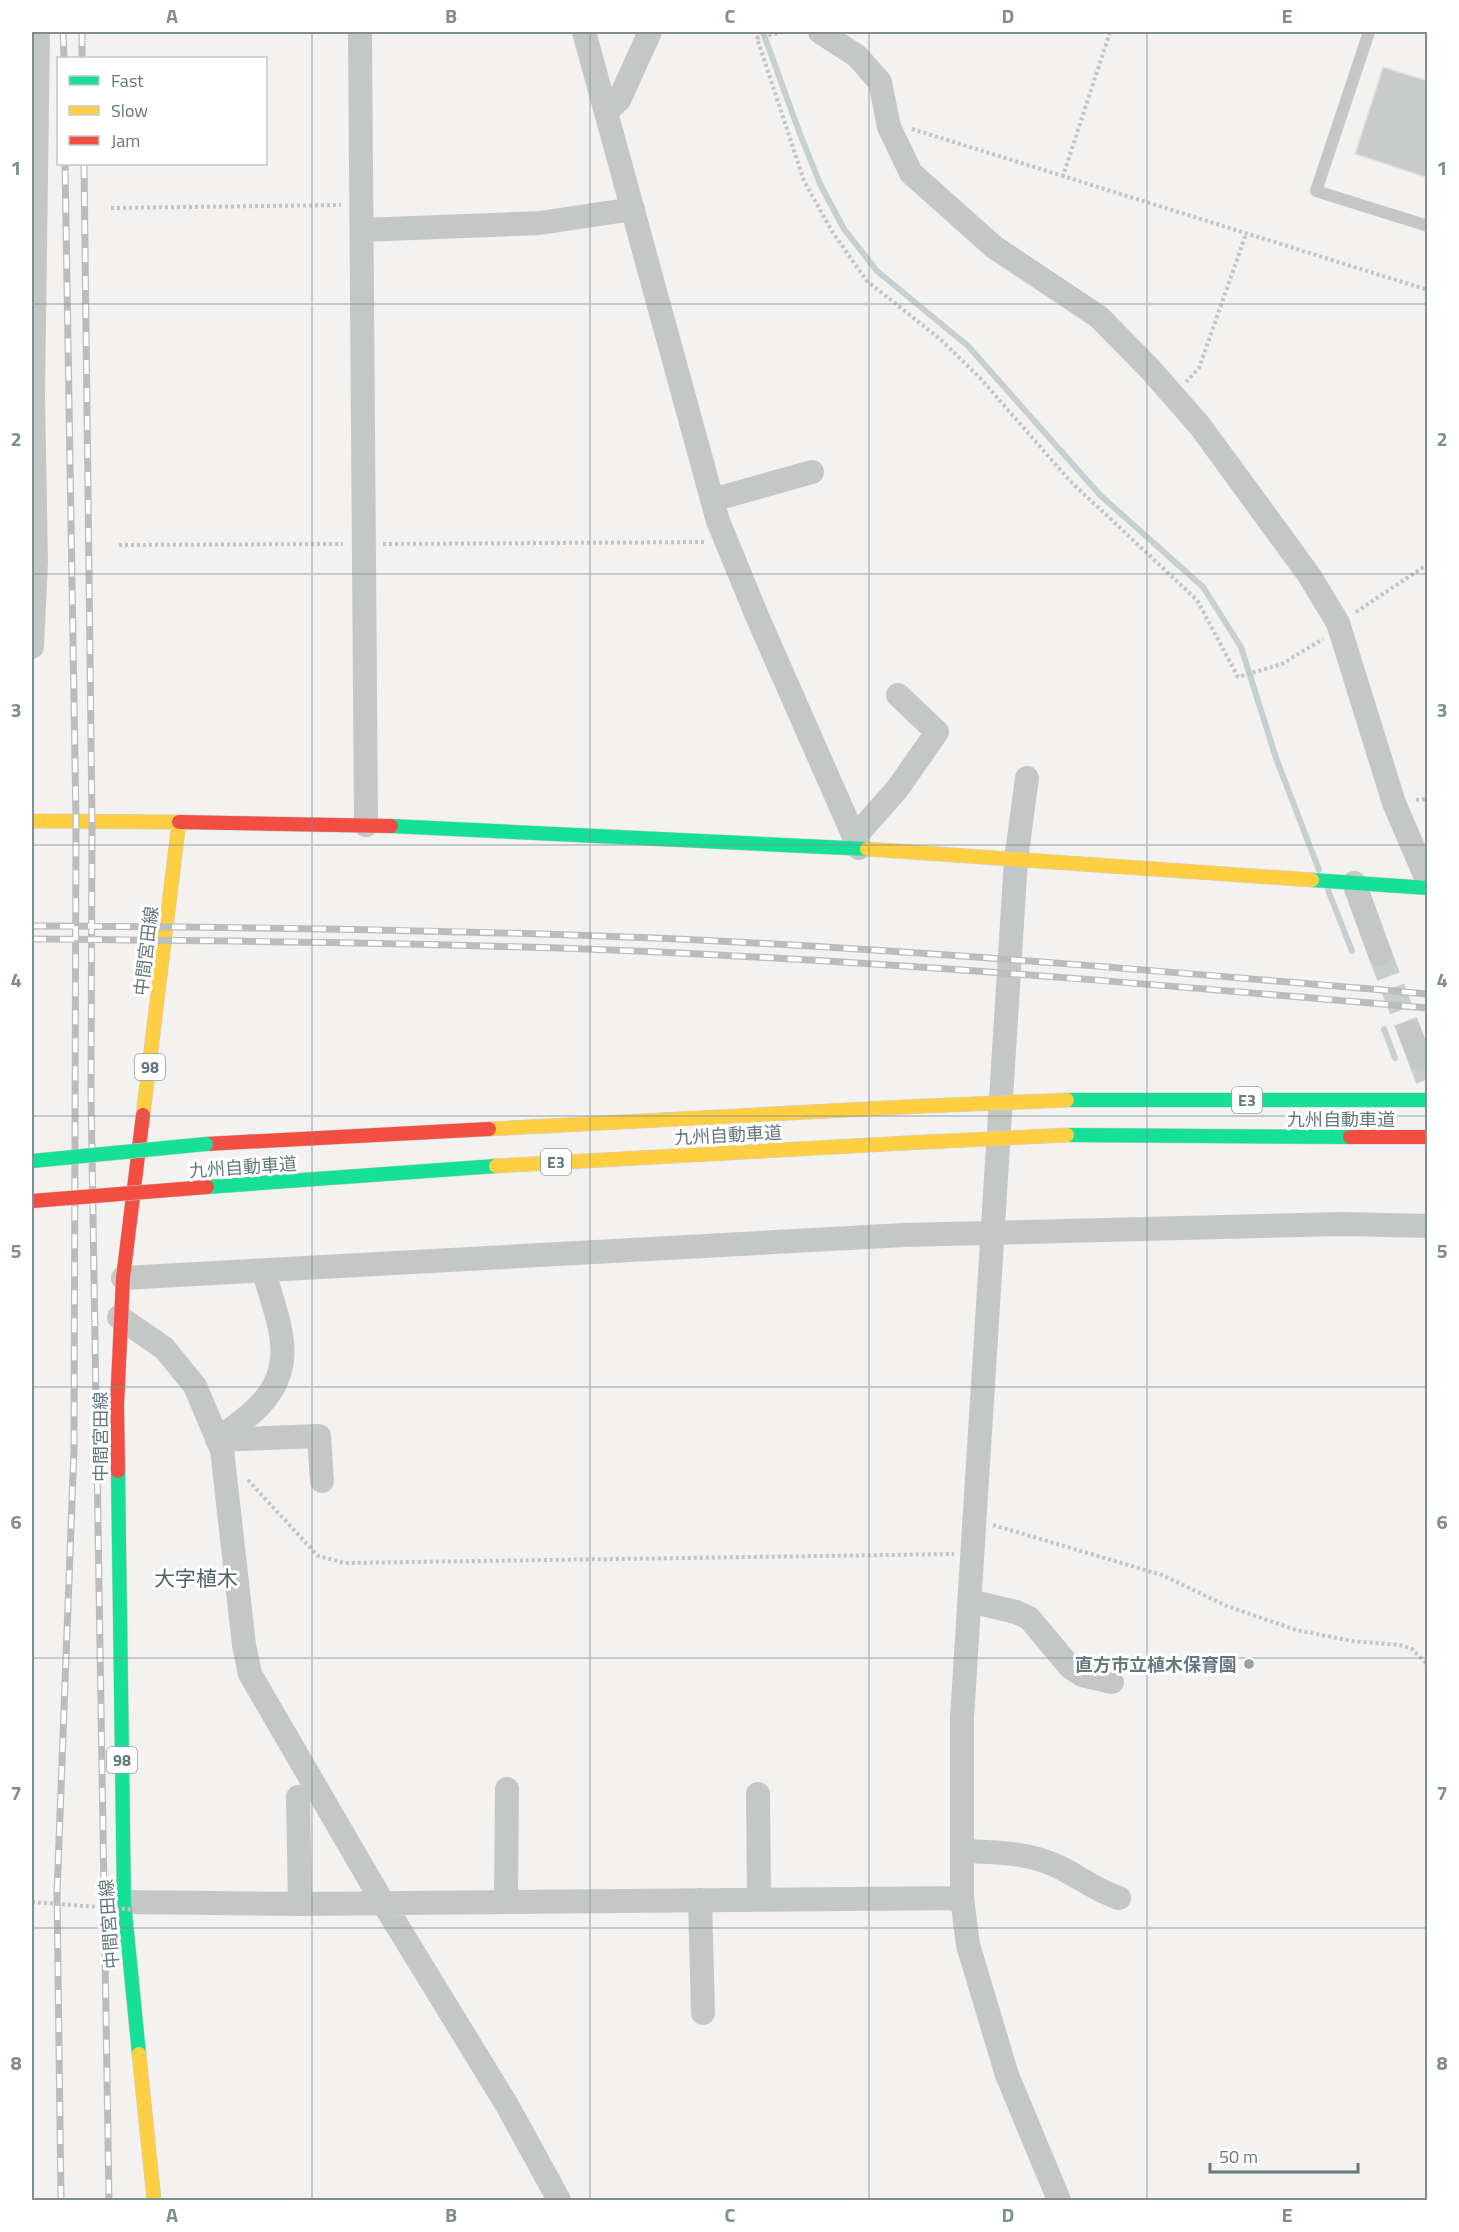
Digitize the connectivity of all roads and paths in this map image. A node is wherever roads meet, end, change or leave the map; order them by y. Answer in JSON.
{"nodes":[{"id":1,"x":38,"y":32,"type":"edge"},
{"id":2,"x":360,"y":32,"type":"edge"},
{"id":3,"x":584,"y":32,"type":"edge"},
{"id":4,"x":650,"y":32,"type":"edge"},
{"id":5,"x":783,"y":32,"type":"edge"},
{"id":6,"x":820,"y":32,"type":"edge"},
{"id":7,"x":1110,"y":32,"type":"edge"},
{"id":8,"x":1369,"y":32,"type":"edge"},
{"id":9,"x":35,"y":58,"type":"edge"},
{"id":10,"x":606,"y":112,"type":"junction"},
{"id":11,"x":888,"y":122,"type":"junction"},
{"id":12,"x":1063,"y":176,"type":"junction"},
{"id":13,"x":362,"y":205,"type":"junction"},
{"id":14,"x":111,"y":208,"type":"dead end"},
{"id":15,"x":633,"y":209,"type":"junction"},
{"id":16,"x":1428,"y":226,"type":"edge"},
{"id":17,"x":362,"y":230,"type":"junction"},
{"id":18,"x":1246,"y":234,"type":"junction"},
{"id":19,"x":1428,"y":290,"type":"edge"},
{"id":20,"x":32,"y":395,"type":"edge"},
{"id":21,"x":1173,"y":396,"type":"junction"},
{"id":22,"x":812,"y":472,"type":"dead end"},
{"id":23,"x":712,"y":500,"type":"junction"},
{"id":24,"x":727,"y":542,"type":"junction"},
{"id":25,"x":363,"y":544,"type":"junction"},
{"id":26,"x":119,"y":545,"type":"dead end"},
{"id":27,"x":1428,"y":564,"type":"edge"},
{"id":28,"x":1338,"y":623,"type":"junction"},
{"id":29,"x":32,"y":646,"type":"edge"},
{"id":30,"x":898,"y":695,"type":"dead end"},
{"id":31,"x":1028,"y":778,"type":"dead end"},
{"id":32,"x":32,"y":821,"type":"edge"},
{"id":33,"x":179,"y":822,"type":"junction"},
{"id":34,"x":366,"y":825,"type":"junction"},
{"id":35,"x":856,"y":843,"type":"junction"},
{"id":36,"x":1016,"y":860,"type":"junction"},
{"id":37,"x":1428,"y":882,"type":"edge"},
{"id":38,"x":1349,"y":883,"type":"junction"},
{"id":39,"x":1428,"y":888,"type":"edge"},
{"id":40,"x":1380,"y":954,"type":"tunnel mouth"},
{"id":41,"x":1410,"y":1033,"type":"tunnel mouth"},
{"id":42,"x":1419,"y":1057,"type":"tunnel mouth"},
{"id":43,"x":1428,"y":1100,"type":"edge"},
{"id":44,"x":1428,"y":1137,"type":"edge"},
{"id":45,"x":32,"y":1159,"type":"edge"},
{"id":46,"x":32,"y":1201,"type":"edge"},
{"id":47,"x":1428,"y":1226,"type":"edge"},
{"id":48,"x":992,"y":1232,"type":"junction"},
{"id":49,"x":264,"y":1272,"type":"junction"},
{"id":50,"x":123,"y":1278,"type":"junction"},
{"id":51,"x":119,"y":1317,"type":"junction"},
{"id":52,"x":218,"y":1440,"type":"junction"},
{"id":53,"x":244,"y":1476,"type":"dead end"},
{"id":54,"x":322,"y":1481,"type":"dead end"},
{"id":55,"x":975,"y":1520,"type":"junction"},
{"id":56,"x":974,"y":1554,"type":"junction"},
{"id":57,"x":970,"y":1601,"type":"junction"},
{"id":58,"x":1428,"y":1665,"type":"edge"},
{"id":59,"x":1112,"y":1682,"type":"dead end"},
{"id":60,"x":507,"y":1789,"type":"dead end"},
{"id":61,"x":758,"y":1794,"type":"dead end"},
{"id":62,"x":298,"y":1797,"type":"dead end"},
{"id":63,"x":962,"y":1851,"type":"junction"},
{"id":64,"x":962,"y":1898,"type":"junction"},
{"id":65,"x":1119,"y":1898,"type":"dead end"},
{"id":66,"x":759,"y":1899,"type":"junction"},
{"id":67,"x":506,"y":1900,"type":"junction"},
{"id":68,"x":700,"y":1900,"type":"junction"},
{"id":69,"x":382,"y":1901,"type":"junction"},
{"id":70,"x":32,"y":1902,"type":"edge"},
{"id":71,"x":124,"y":1902,"type":"junction"},
{"id":72,"x":300,"y":1904,"type":"junction"},
{"id":73,"x":163,"y":1912,"type":"dead end"},
{"id":74,"x":703,"y":2013,"type":"dead end"},
{"id":75,"x":549,"y":2196,"type":"edge"},
{"id":76,"x":154,"y":2200,"type":"edge"},
{"id":77,"x":1059,"y":2200,"type":"edge"}],
"edges":[{"from":1,"to":9,"type":"street"},
{"from":2,"to":13,"type":"street"},
{"from":3,"to":10,"type":"street"},
{"from":4,"to":10,"type":"street"},
{"from":5,"to":28,"type":"path"},
{"from":6,"to":11,"type":"street"},
{"from":7,"to":12,"type":"path"},
{"from":8,"to":16,"type":"lane"},
{"from":9,"to":20,"type":"street"},
{"from":10,"to":15,"type":"street"},
{"from":11,"to":12,"type":"path"},
{"from":11,"to":21,"type":"street"},
{"from":12,"to":18,"type":"path"},
{"from":13,"to":14,"type":"path"},
{"from":13,"to":17,"type":"street"},
{"from":15,"to":17,"type":"street"},
{"from":15,"to":23,"type":"street"},
{"from":17,"to":25,"type":"street"},
{"from":18,"to":19,"type":"path"},
{"from":18,"to":21,"type":"path"},
{"from":20,"to":29,"type":"street"},
{"from":21,"to":28,"type":"street"},
{"from":22,"to":23,"type":"street"},
{"from":23,"to":24,"type":"street"},
{"from":24,"to":25,"type":"path"},
{"from":24,"to":35,"type":"street"},
{"from":25,"to":26,"type":"path"},
{"from":25,"to":34,"type":"street"},
{"from":27,"to":28,"type":"path"},
{"from":28,"to":37,"type":"street"},
{"from":30,"to":35,"type":"street"},
{"from":31,"to":36,"type":"street"},
{"from":32,"to":33,"type":"main road"},
{"from":33,"to":34,"type":"main road"},
{"from":33,"to":50,"type":"main road","name":"中間宮田線","number":"98"},
{"from":34,"to":35,"type":"main road"},
{"from":35,"to":36,"type":"main road"},
{"from":36,"to":38,"type":"main road"},
{"from":36,"to":48,"type":"street"},
{"from":38,"to":39,"type":"main road"},
{"from":38,"to":40,"type":"street"},
{"from":41,"to":42,"type":"street"},
{"from":43,"to":45,"type":"main road","name":"九州自動車道","number":"E3","bridge":true},
{"from":44,"to":46,"type":"main road","name":"九州自動車道","number":"E3","bridge":true},
{"from":47,"to":48,"type":"street"},
{"from":48,"to":49,"type":"street"},
{"from":48,"to":55,"type":"street"},
{"from":49,"to":50,"type":"street"},
{"from":49,"to":52,"type":"street"},
{"from":50,"to":51,"type":"main road","name":"中間宮田線","number":"98"},
{"from":51,"to":52,"type":"street"},
{"from":51,"to":71,"type":"main road","name":"中間宮田線","number":"98"},
{"from":52,"to":54,"type":"street"},
{"from":52,"to":69,"type":"street"},
{"from":53,"to":56,"type":"path"},
{"from":55,"to":56,"type":"street"},
{"from":55,"to":58,"type":"path"},
{"from":56,"to":57,"type":"street"},
{"from":57,"to":59,"type":"street"},
{"from":57,"to":63,"type":"street"},
{"from":60,"to":67,"type":"street"},
{"from":61,"to":66,"type":"street"},
{"from":62,"to":72,"type":"street"},
{"from":63,"to":64,"type":"street"},
{"from":63,"to":65,"type":"street"},
{"from":64,"to":66,"type":"street"},
{"from":64,"to":77,"type":"street"},
{"from":66,"to":68,"type":"street"},
{"from":67,"to":68,"type":"street"},
{"from":67,"to":69,"type":"street"},
{"from":68,"to":74,"type":"street"},
{"from":69,"to":72,"type":"street"},
{"from":69,"to":75,"type":"street"},
{"from":70,"to":73,"type":"path","bridge":true},
{"from":71,"to":72,"type":"street"},
{"from":71,"to":76,"type":"main road","name":"中間宮田線","number":"98"}]}
